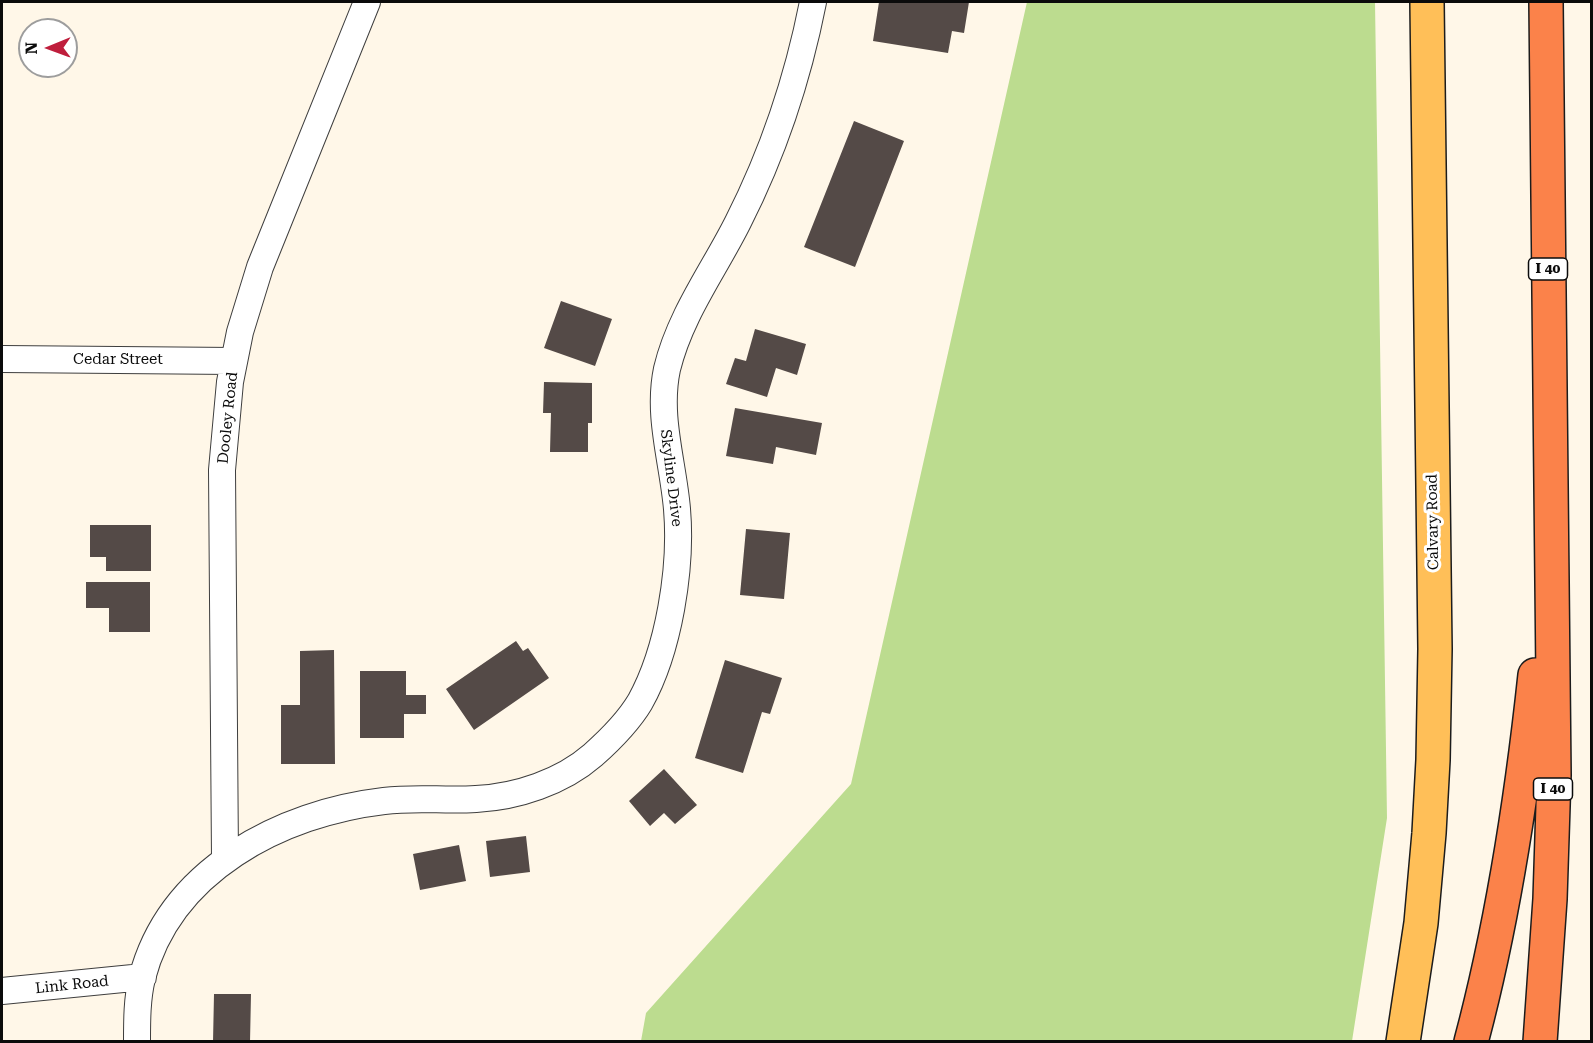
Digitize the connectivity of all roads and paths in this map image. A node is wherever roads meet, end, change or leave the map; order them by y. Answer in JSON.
{"nodes":[{"id":1,"x":368,"y":2,"type":"edge"},
{"id":2,"x":813,"y":2,"type":"edge"},
{"id":3,"x":1427,"y":2,"type":"edge"},
{"id":4,"x":1546,"y":2,"type":"edge"},
{"id":5,"x":2,"y":359,"type":"edge"},
{"id":6,"x":234,"y":361,"type":"junction"},
{"id":7,"x":1550,"y":536,"type":"junction"},
{"id":8,"x":225,"y":859,"type":"junction"},
{"id":9,"x":143,"y":977,"type":"junction"},
{"id":10,"x":2,"y":991,"type":"edge"},
{"id":11,"x":137,"y":1041,"type":"edge"},
{"id":12,"x":1403,"y":1041,"type":"edge"},
{"id":13,"x":1471,"y":1041,"type":"edge"},
{"id":14,"x":1540,"y":1041,"type":"edge"}],
"edges":[{"from":1,"to":6,"type":"street","name":"Dooley Road"},
{"from":2,"to":8,"type":"street","name":"Skyline Drive"},
{"from":3,"to":12,"type":"main road","name":"Calvary Road"},
{"from":4,"to":7,"type":"highway","number":"I 40"},
{"from":5,"to":6,"type":"street","name":"Cedar Street"},
{"from":6,"to":8,"type":"street","name":"Dooley Road"},
{"from":7,"to":13,"type":"highway"},
{"from":7,"to":14,"type":"highway","number":"I 40"},
{"from":8,"to":9,"type":"street","name":"Skyline Drive"},
{"from":9,"to":10,"type":"street","name":"Link Road"},
{"from":9,"to":11,"type":"street","name":"Skyline Drive"}]}
